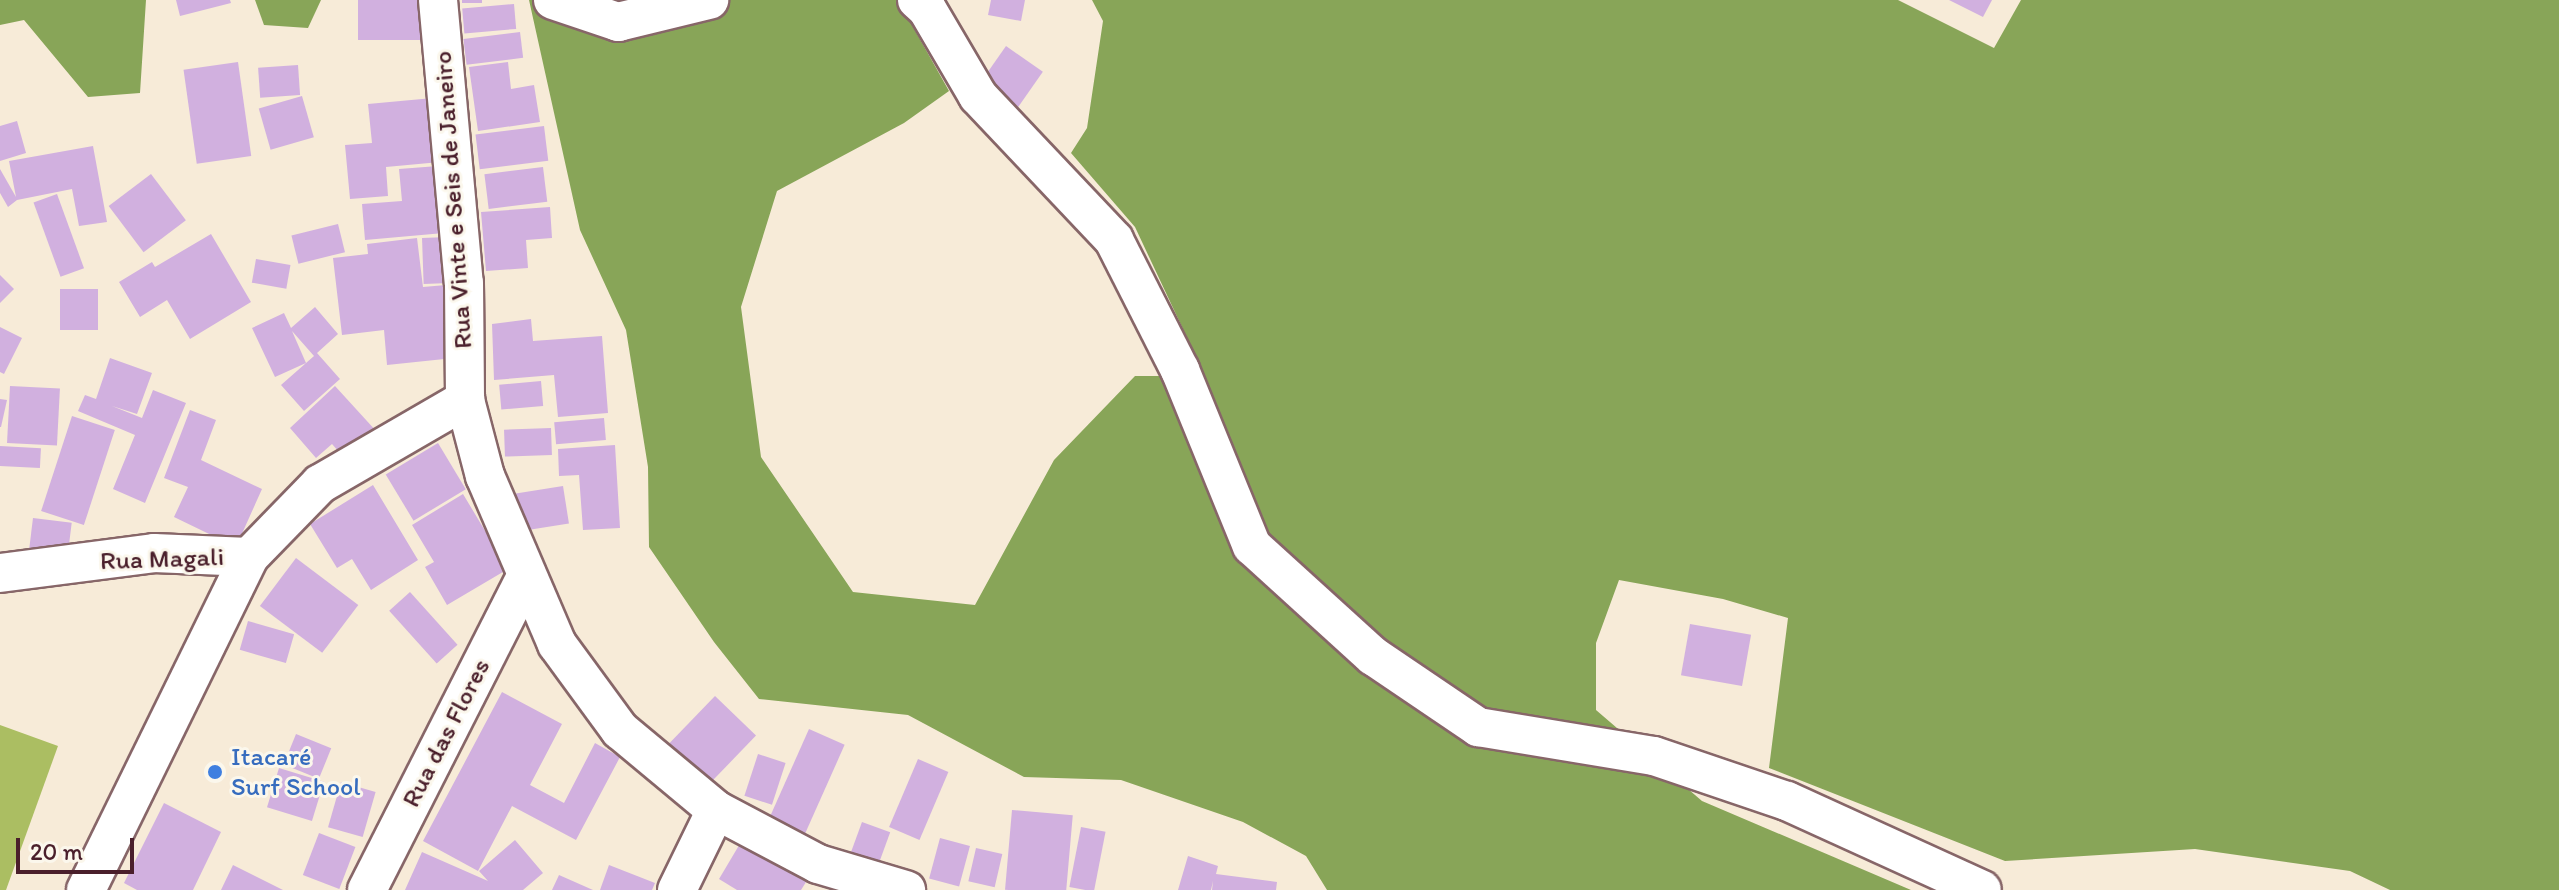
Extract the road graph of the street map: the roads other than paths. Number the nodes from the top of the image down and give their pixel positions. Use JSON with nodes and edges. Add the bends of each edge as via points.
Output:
{"nodes":[{"id":1,"x":438,"y":0,"type":"edge"},
{"id":2,"x":553,"y":0,"type":"edge"},
{"id":3,"x":709,"y":0,"type":"edge"},
{"id":4,"x":917,"y":0,"type":"edge"},
{"id":5,"x":465,"y":400,"type":"junction"},
{"id":6,"x":249,"y":557,"type":"junction"},
{"id":7,"x":0,"y":573,"type":"edge"},
{"id":8,"x":526,"y":576,"type":"junction"},
{"id":9,"x":716,"y":810,"type":"junction"},
{"id":10,"x":95,"y":887,"type":"edge"},
{"id":11,"x":367,"y":890,"type":"edge"},
{"id":12,"x":677,"y":890,"type":"edge"},
{"id":13,"x":906,"y":890,"type":"edge"},
{"id":14,"x":1982,"y":890,"type":"edge"}],
"edges":[{"from":1,"to":5,"type":"street","name":"Rua Vinte e Seis de Janeiro","via":[[464,283]]},
{"from":2,"to":3,"type":"street","via":[[618,22]]},
{"from":4,"to":14,"type":"street","via":[[978,96],[1114,240],[1180,370],[1252,546],[1373,656],[1478,727],[1654,756],[1787,801]]},
{"from":5,"to":6,"type":"street","name":"Rua Magali","via":[[320,484]]},
{"from":5,"to":8,"type":"street","name":"Rua Vinte e Seis de Janeiro","via":[[485,476]]},
{"from":6,"to":7,"type":"street","name":"Rua Magali","via":[[154,553]]},
{"from":6,"to":10,"type":"street"},
{"from":8,"to":9,"type":"street","name":"Rua Vinte e Seis de Janeiro","via":[[557,644],[620,730]]},
{"from":8,"to":11,"type":"street","name":"Rua das Flores"},
{"from":9,"to":12,"type":"street"},
{"from":9,"to":13,"type":"street","name":"Rua Vinte e Seis de Janeiro","via":[[818,864]]}]}
